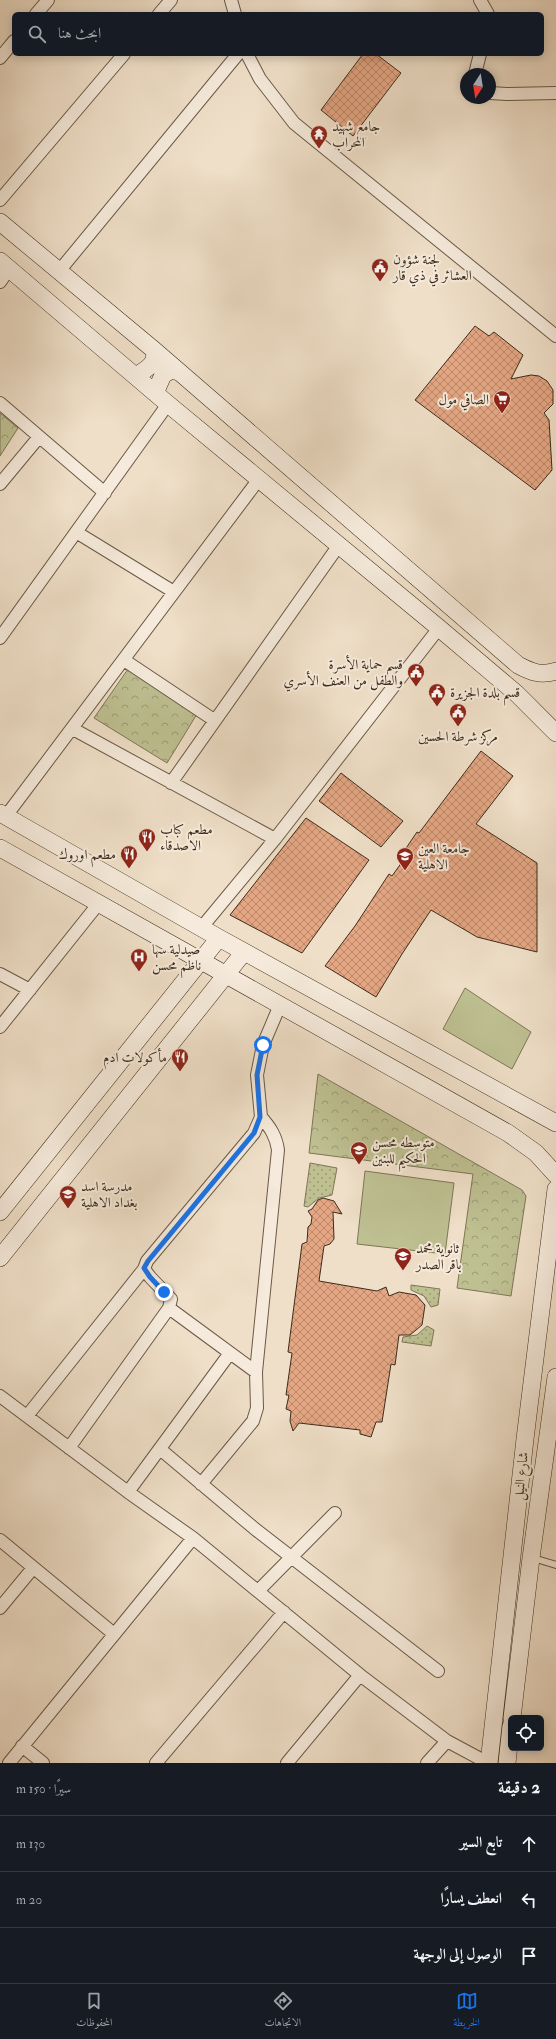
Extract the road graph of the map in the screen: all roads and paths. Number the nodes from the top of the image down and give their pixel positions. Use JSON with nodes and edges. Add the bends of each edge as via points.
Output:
{"nodes":[{"id":1,"x":48,"y":0,"type":"edge"},
{"id":2,"x":170,"y":0,"type":"edge"},
{"id":3,"x":231,"y":0,"type":"edge"},
{"id":4,"x":480,"y":0,"type":"edge"},
{"id":5,"x":38,"y":12,"type":"edge"},
{"id":6,"x":161,"y":12,"type":"edge"},
{"id":7,"x":234,"y":12,"type":"edge"},
{"id":8,"x":487,"y":12,"type":"edge"},
{"id":9,"x":12,"y":43,"type":"edge"},
{"id":10,"x":122,"y":56,"type":"edge"},
{"id":11,"x":236,"y":56,"type":"edge"},
{"id":12,"x":248,"y":56,"type":"edge"},
{"id":13,"x":480,"y":56,"type":"edge"},
{"id":14,"x":0,"y":58,"type":"edge"},
{"id":15,"x":476,"y":68,"type":"edge"},
{"id":16,"x":496,"y":93,"type":"edge"},
{"id":17,"x":556,"y":93,"type":"edge"},
{"id":18,"x":0,"y":200,"type":"edge"},
{"id":19,"x":0,"y":222,"type":"edge"},
{"id":20,"x":60,"y":270,"type":"junction"},
{"id":21,"x":3,"y":271,"type":"edge"},
{"id":22,"x":556,"y":336,"type":"edge"},
{"id":23,"x":154,"y":350,"type":"junction"},
{"id":24,"x":179,"y":372,"type":"junction"},
{"id":25,"x":136,"y":376,"type":"junction"},
{"id":26,"x":155,"y":393,"type":"junction"},
{"id":27,"x":0,"y":403,"type":"edge"},
{"id":28,"x":168,"y":404,"type":"junction"},
{"id":29,"x":39,"y":437,"type":"junction"},
{"id":30,"x":2,"y":477,"type":"edge"},
{"id":31,"x":259,"y":479,"type":"junction"},
{"id":32,"x":105,"y":493,"type":"junction"},
{"id":33,"x":76,"y":532,"type":"junction"},
{"id":34,"x":339,"y":545,"type":"junction"},
{"id":35,"x":174,"y":592,"type":"junction"},
{"id":36,"x":439,"y":628,"type":"junction"},
{"id":37,"x":0,"y":638,"type":"edge"},
{"id":38,"x":124,"y":660,"type":"junction"},
{"id":39,"x":556,"y":671,"type":"edge"},
{"id":40,"x":214,"y":720,"type":"junction"},
{"id":41,"x":73,"y":730,"type":"junction"},
{"id":42,"x":556,"y":733,"type":"edge"},
{"id":43,"x":171,"y":783,"type":"junction"},
{"id":44,"x":3,"y":815,"type":"edge"},
{"id":45,"x":275,"y":839,"type":"junction"},
{"id":46,"x":0,"y":848,"type":"edge"},
{"id":47,"x":99,"y":903,"type":"junction"},
{"id":48,"x":202,"y":927,"type":"junction"},
{"id":49,"x":218,"y":938,"type":"junction"},
{"id":50,"x":244,"y":952,"type":"junction"},
{"id":51,"x":200,"y":960,"type":"junction"},
{"id":52,"x":0,"y":974,"type":"edge"},
{"id":53,"x":226,"y":974,"type":"junction"},
{"id":54,"x":30,"y":990,"type":"junction"},
{"id":55,"x":280,"y":1005,"type":"junction"},
{"id":56,"x":0,"y":1027,"type":"edge"},
{"id":57,"x":260,"y":1117,"type":"junction"},
{"id":58,"x":556,"y":1123,"type":"edge"},
{"id":59,"x":556,"y":1175,"type":"edge"},
{"id":60,"x":556,"y":1189,"type":"edge"},
{"id":61,"x":0,"y":1212,"type":"edge"},
{"id":62,"x":0,"y":1258,"type":"edge"},
{"id":63,"x":144,"y":1268,"type":"junction"},
{"id":64,"x":169,"y":1308,"type":"junction"},
{"id":65,"x":230,"y":1353,"type":"junction"},
{"id":66,"x":256,"y":1372,"type":"junction"},
{"id":67,"x":556,"y":1377,"type":"edge"},
{"id":68,"x":0,"y":1396,"type":"edge"},
{"id":69,"x":27,"y":1416,"type":"junction"},
{"id":70,"x":553,"y":1421,"type":"edge"},
{"id":71,"x":525,"y":1439,"type":"junction"},
{"id":72,"x":551,"y":1444,"type":"edge"},
{"id":73,"x":69,"y":1448,"type":"junction"},
{"id":74,"x":160,"y":1450,"type":"junction"},
{"id":75,"x":201,"y":1484,"type":"junction"},
{"id":76,"x":128,"y":1492,"type":"junction"},
{"id":77,"x":335,"y":1512,"type":"dead end"},
{"id":78,"x":193,"y":1538,"type":"junction"},
{"id":79,"x":0,"y":1540,"type":"edge"},
{"id":80,"x":291,"y":1556,"type":"junction"},
{"id":81,"x":531,"y":1558,"type":"junction"},
{"id":82,"x":556,"y":1565,"type":"edge"},
{"id":83,"x":33,"y":1568,"type":"junction"},
{"id":84,"x":259,"y":1590,"type":"junction"},
{"id":85,"x":0,"y":1608,"type":"edge"},
{"id":86,"x":284,"y":1612,"type":"junction"},
{"id":87,"x":114,"y":1634,"type":"junction"},
{"id":88,"x":438,"y":1671,"type":"dead end"},
{"id":89,"x":360,"y":1675,"type":"junction"},
{"id":90,"x":512,"y":1715,"type":"edge"},
{"id":91,"x":447,"y":1741,"type":"junction"},
{"id":92,"x":22,"y":1746,"type":"junction"},
{"id":93,"x":508,"y":1751,"type":"edge"},
{"id":94,"x":8,"y":1763,"type":"edge"},
{"id":95,"x":43,"y":1763,"type":"edge"},
{"id":96,"x":156,"y":1763,"type":"edge"},
{"id":97,"x":287,"y":1763,"type":"edge"},
{"id":98,"x":427,"y":1763,"type":"edge"},
{"id":99,"x":489,"y":1763,"type":"edge"},
{"id":100,"x":507,"y":1763,"type":"edge"}],
"edges":[{"from":1,"to":5,"type":"street"},
{"from":2,"to":6,"type":"street"},
{"from":3,"to":7,"type":"street"},
{"from":4,"to":8,"type":"street"},
{"from":9,"to":14,"type":"street"},
{"from":10,"to":18,"type":"street"},
{"from":11,"to":20,"type":"street"},
{"from":12,"to":22,"type":"street","via":[[260,79],[294,123]]},
{"from":13,"to":15,"type":"street"},
{"from":16,"to":17,"type":"street"},
{"from":19,"to":20,"type":"main road"},
{"from":20,"to":23,"type":"main road"},
{"from":21,"to":25,"type":"main road"},
{"from":23,"to":24,"type":"main road"},
{"from":23,"to":25,"type":"main road","via":[[152,364]]},
{"from":24,"to":26,"type":"main road","via":[[171,370],[164,375]]},
{"from":24,"to":39,"type":"main road","via":[[518,665],[537,674]]},
{"from":25,"to":26,"type":"main road"},
{"from":26,"to":28,"type":"main road"},
{"from":27,"to":29,"type":"street"},
{"from":28,"to":31,"type":"main road"},
{"from":28,"to":32,"type":"street"},
{"from":29,"to":30,"type":"street"},
{"from":29,"to":32,"type":"street"},
{"from":31,"to":34,"type":"main road"},
{"from":31,"to":35,"type":"street"},
{"from":32,"to":33,"type":"street"},
{"from":33,"to":35,"type":"street"},
{"from":33,"to":37,"type":"street"},
{"from":34,"to":36,"type":"main road"},
{"from":34,"to":40,"type":"street"},
{"from":35,"to":38,"type":"street"},
{"from":36,"to":42,"type":"main road","via":[[516,694]]},
{"from":36,"to":45,"type":"street"},
{"from":38,"to":40,"type":"street"},
{"from":38,"to":41,"type":"street"},
{"from":40,"to":43,"type":"street"},
{"from":41,"to":43,"type":"street"},
{"from":41,"to":44,"type":"street"},
{"from":43,"to":45,"type":"street"},
{"from":44,"to":48,"type":"main road"},
{"from":45,"to":48,"type":"street"},
{"from":46,"to":47,"type":"main road"},
{"from":47,"to":51,"type":"main road"},
{"from":47,"to":54,"type":"street"},
{"from":48,"to":49,"type":"main road"},
{"from":49,"to":50,"type":"main road"},
{"from":49,"to":51,"type":"main road"},
{"from":50,"to":53,"type":"main road"},
{"from":50,"to":58,"type":"main road"},
{"from":51,"to":53,"type":"main road"},
{"from":51,"to":61,"type":"main road"},
{"from":52,"to":54,"type":"street"},
{"from":53,"to":55,"type":"main road"},
{"from":53,"to":62,"type":"main road"},
{"from":54,"to":56,"type":"street"},
{"from":55,"to":57,"type":"street","via":[[263,1045],[257,1075]]},
{"from":55,"to":59,"type":"main road","via":[[513,1136],[536,1153]]},
{"from":57,"to":63,"type":"street","via":[[254,1133]]},
{"from":57,"to":66,"type":"street","via":[[270,1126],[278,1150]]},
{"from":60,"to":71,"type":"main road","name":"شارع النيل"},
{"from":63,"to":64,"type":"street","via":[[171,1299]]},
{"from":63,"to":69,"type":"street"},
{"from":64,"to":65,"type":"street"},
{"from":64,"to":73,"type":"street"},
{"from":65,"to":66,"type":"street"},
{"from":65,"to":74,"type":"street"},
{"from":66,"to":75,"type":"street","via":[[257,1408],[253,1421]]},
{"from":67,"to":70,"type":"main road"},
{"from":68,"to":69,"type":"street"},
{"from":69,"to":73,"type":"street"},
{"from":70,"to":72,"type":"main road"},
{"from":71,"to":72,"type":"main road"},
{"from":71,"to":99,"type":"main road","name":"شارع النيل"},
{"from":72,"to":81,"type":"main road"},
{"from":73,"to":76,"type":"street"},
{"from":74,"to":75,"type":"street"},
{"from":74,"to":76,"type":"street"},
{"from":75,"to":80,"type":"street"},
{"from":76,"to":78,"type":"street"},
{"from":77,"to":80,"type":"street"},
{"from":78,"to":84,"type":"street"},
{"from":78,"to":87,"type":"street"},
{"from":79,"to":83,"type":"street"},
{"from":80,"to":84,"type":"street"},
{"from":80,"to":88,"type":"street"},
{"from":81,"to":82,"type":"lane"},
{"from":81,"to":90,"type":"main road"},
{"from":83,"to":85,"type":"street"},
{"from":83,"to":87,"type":"street"},
{"from":84,"to":86,"type":"street"},
{"from":86,"to":89,"type":"street"},
{"from":86,"to":96,"type":"street"},
{"from":87,"to":92,"type":"street"},
{"from":89,"to":91,"type":"street"},
{"from":89,"to":97,"type":"street"},
{"from":91,"to":98,"type":"street"},
{"from":91,"to":99,"type":"street"},
{"from":92,"to":94,"type":"street"},
{"from":92,"to":95,"type":"street"},
{"from":93,"to":100,"type":"main road"}]}
